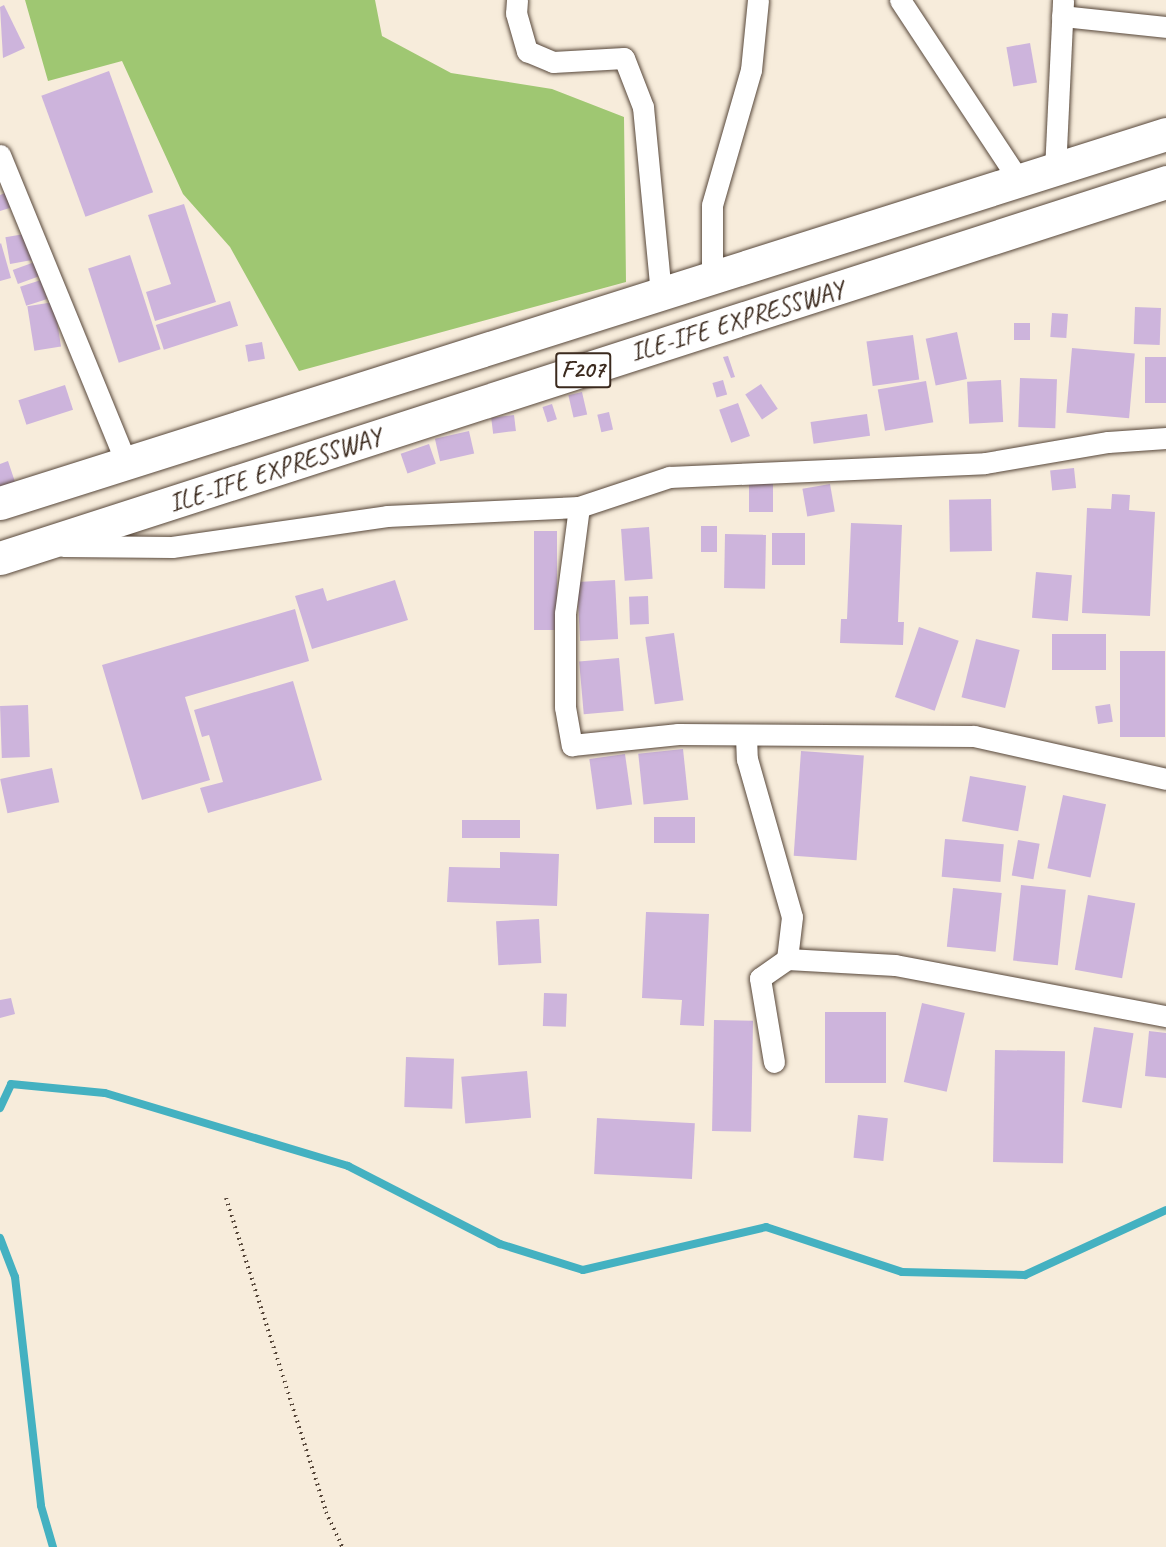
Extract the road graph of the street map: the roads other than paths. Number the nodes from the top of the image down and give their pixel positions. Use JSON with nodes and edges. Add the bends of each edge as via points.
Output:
{"nodes":[{"id":1,"x":517,"y":0,"type":"edge"},
{"id":2,"x":758,"y":0,"type":"edge"},
{"id":3,"x":900,"y":0,"type":"edge"},
{"id":4,"x":1062,"y":8,"type":"edge"},
{"id":5,"x":1166,"y":27,"type":"edge"},
{"id":6,"x":1166,"y":134,"type":"edge"},
{"id":7,"x":0,"y":155,"type":"edge"},
{"id":8,"x":1055,"y":171,"type":"junction"},
{"id":9,"x":1020,"y":182,"type":"junction"},
{"id":10,"x":1166,"y":182,"type":"edge"},
{"id":11,"x":867,"y":230,"type":"junction"},
{"id":12,"x":712,"y":277,"type":"junction"},
{"id":13,"x":872,"y":279,"type":"junction"},
{"id":14,"x":662,"y":293,"type":"junction"},
{"id":15,"x":1166,"y":438,"type":"edge"},
{"id":16,"x":127,"y":464,"type":"junction"},
{"id":17,"x":0,"y":503,"type":"edge"},
{"id":18,"x":579,"y":507,"type":"junction"},
{"id":19,"x":42,"y":545,"type":"junction"},
{"id":20,"x":0,"y":558,"type":"edge"},
{"id":21,"x":746,"y":735,"type":"junction"},
{"id":22,"x":1166,"y":779,"type":"edge"},
{"id":23,"x":787,"y":959,"type":"junction"},
{"id":24,"x":1166,"y":1016,"type":"edge"},
{"id":25,"x":774,"y":1062,"type":"dead end"}],
"edges":[{"from":1,"to":14,"type":"street","via":[[516,13],[527,51],[553,62],[624,58],[643,107]]},
{"from":2,"to":12,"type":"street","via":[[751,70],[712,205]]},
{"from":3,"to":9,"type":"street"},
{"from":4,"to":5,"type":"street"},
{"from":4,"to":8,"type":"street"},
{"from":6,"to":8,"type":"main road","name":"ILE-IFE EXPRESSWAY","number":"F207"},
{"from":7,"to":16,"type":"street"},
{"from":8,"to":9,"type":"main road","name":"ILE-IFE EXPRESSWAY","number":"F207"},
{"from":9,"to":11,"type":"main road","name":"ILE-IFE EXPRESSWAY","number":"F207"},
{"from":10,"to":13,"type":"main road","name":"ILE-IFE EXPRESSWAY","number":"F207"},
{"from":11,"to":12,"type":"main road","name":"ILE-IFE EXPRESSWAY","number":"F207"},
{"from":11,"to":13,"type":"main road"},
{"from":12,"to":14,"type":"main road","name":"ILE-IFE EXPRESSWAY","number":"F207"},
{"from":13,"to":19,"type":"main road","name":"ILE-IFE EXPRESSWAY","number":"F207"},
{"from":14,"to":16,"type":"main road","name":"ILE-IFE EXPRESSWAY","number":"F207"},
{"from":15,"to":18,"type":"street","via":[[1108,442],[985,463],[669,477]]},
{"from":16,"to":17,"type":"main road","name":"ILE-IFE EXPRESSWAY","number":"F207"},
{"from":18,"to":19,"type":"street","via":[[387,516],[172,548]]},
{"from":18,"to":21,"type":"street","via":[[565,613],[565,707],[572,745],[678,734]]},
{"from":19,"to":20,"type":"main road","name":"ILE-IFE EXPRESSWAY","number":"F207"},
{"from":21,"to":22,"type":"street","via":[[974,736]]},
{"from":21,"to":23,"type":"street","via":[[747,759],[792,917]]},
{"from":23,"to":24,"type":"street","via":[[895,965]]},
{"from":23,"to":25,"type":"street","via":[[760,978]]}]}
